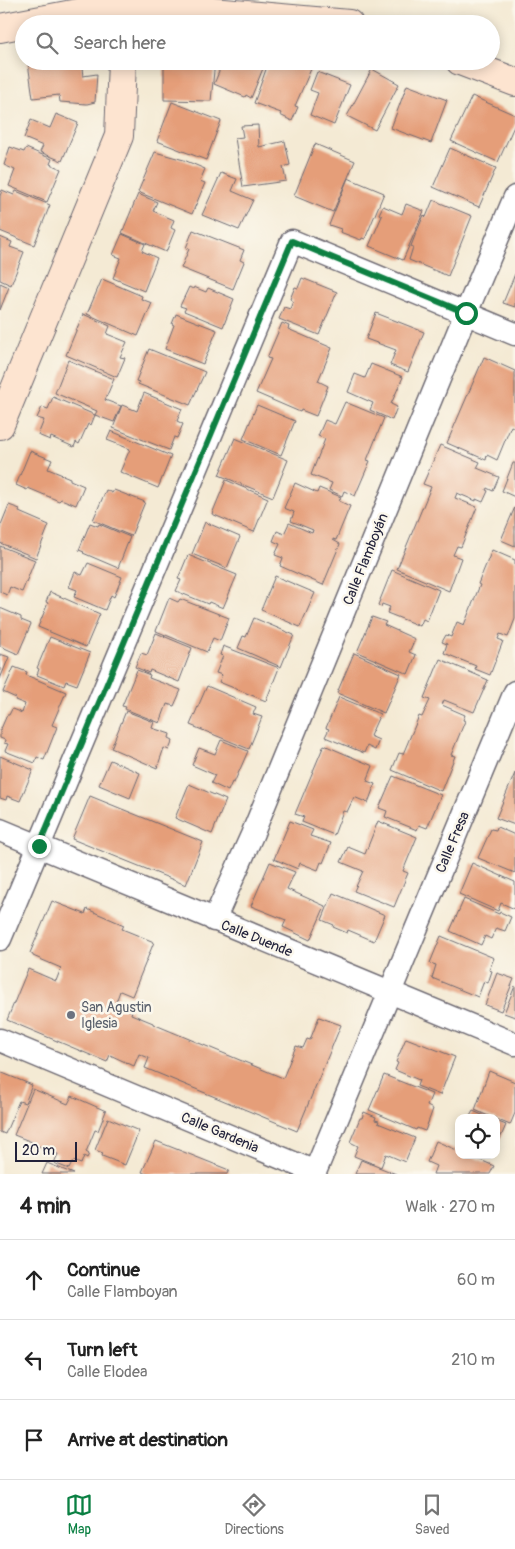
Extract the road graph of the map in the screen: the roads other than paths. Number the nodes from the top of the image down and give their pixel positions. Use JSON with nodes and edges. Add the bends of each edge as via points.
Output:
{"nodes":[{"id":1,"x":124,"y":14,"type":"edge"},
{"id":2,"x":146,"y":15,"type":"edge"},
{"id":3,"x":15,"y":26,"type":"edge"},
{"id":4,"x":0,"y":28,"type":"edge"},
{"id":5,"x":122,"y":70,"type":"edge"},
{"id":6,"x":484,"y":70,"type":"edge"},
{"id":7,"x":515,"y":82,"type":"edge"},
{"id":8,"x":515,"y":197,"type":"edge"},
{"id":9,"x":466,"y":313,"type":"junction"},
{"id":10,"x":515,"y":334,"type":"edge"},
{"id":11,"x":0,"y":425,"type":"edge"},
{"id":12,"x":515,"y":692,"type":"edge"},
{"id":13,"x":0,"y":830,"type":"edge"},
{"id":14,"x":39,"y":846,"type":"junction"},
{"id":15,"x":214,"y":920,"type":"junction"},
{"id":16,"x":0,"y":938,"type":"edge"},
{"id":17,"x":390,"y":992,"type":"junction"},
{"id":18,"x":0,"y":1040,"type":"edge"},
{"id":19,"x":515,"y":1044,"type":"edge"}],
"edges":[{"from":1,"to":2,"type":"main road"},
{"from":3,"to":4,"type":"main road"},
{"from":5,"to":11,"type":"main road","via":[[119,136]]},
{"from":6,"to":7,"type":"main road"},
{"from":8,"to":9,"type":"street","name":"Calle Flamboyán"},
{"from":9,"to":10,"type":"street"},
{"from":9,"to":14,"type":"street","via":[[292,241]]},
{"from":9,"to":15,"type":"street","name":"Calle Flamboyán","via":[[252,835]]},
{"from":12,"to":17,"type":"street","name":"Calle Fresa"},
{"from":13,"to":14,"type":"street","name":"Calle Duende"},
{"from":14,"to":15,"type":"street","name":"Calle Duende"},
{"from":14,"to":16,"type":"street"},
{"from":15,"to":17,"type":"street","name":"Calle Duende"},
{"from":17,"to":18,"type":"street","name":"Calle Gardenia","via":[[315,1172]]},
{"from":17,"to":19,"type":"street","name":"Calle Duende"}]}
